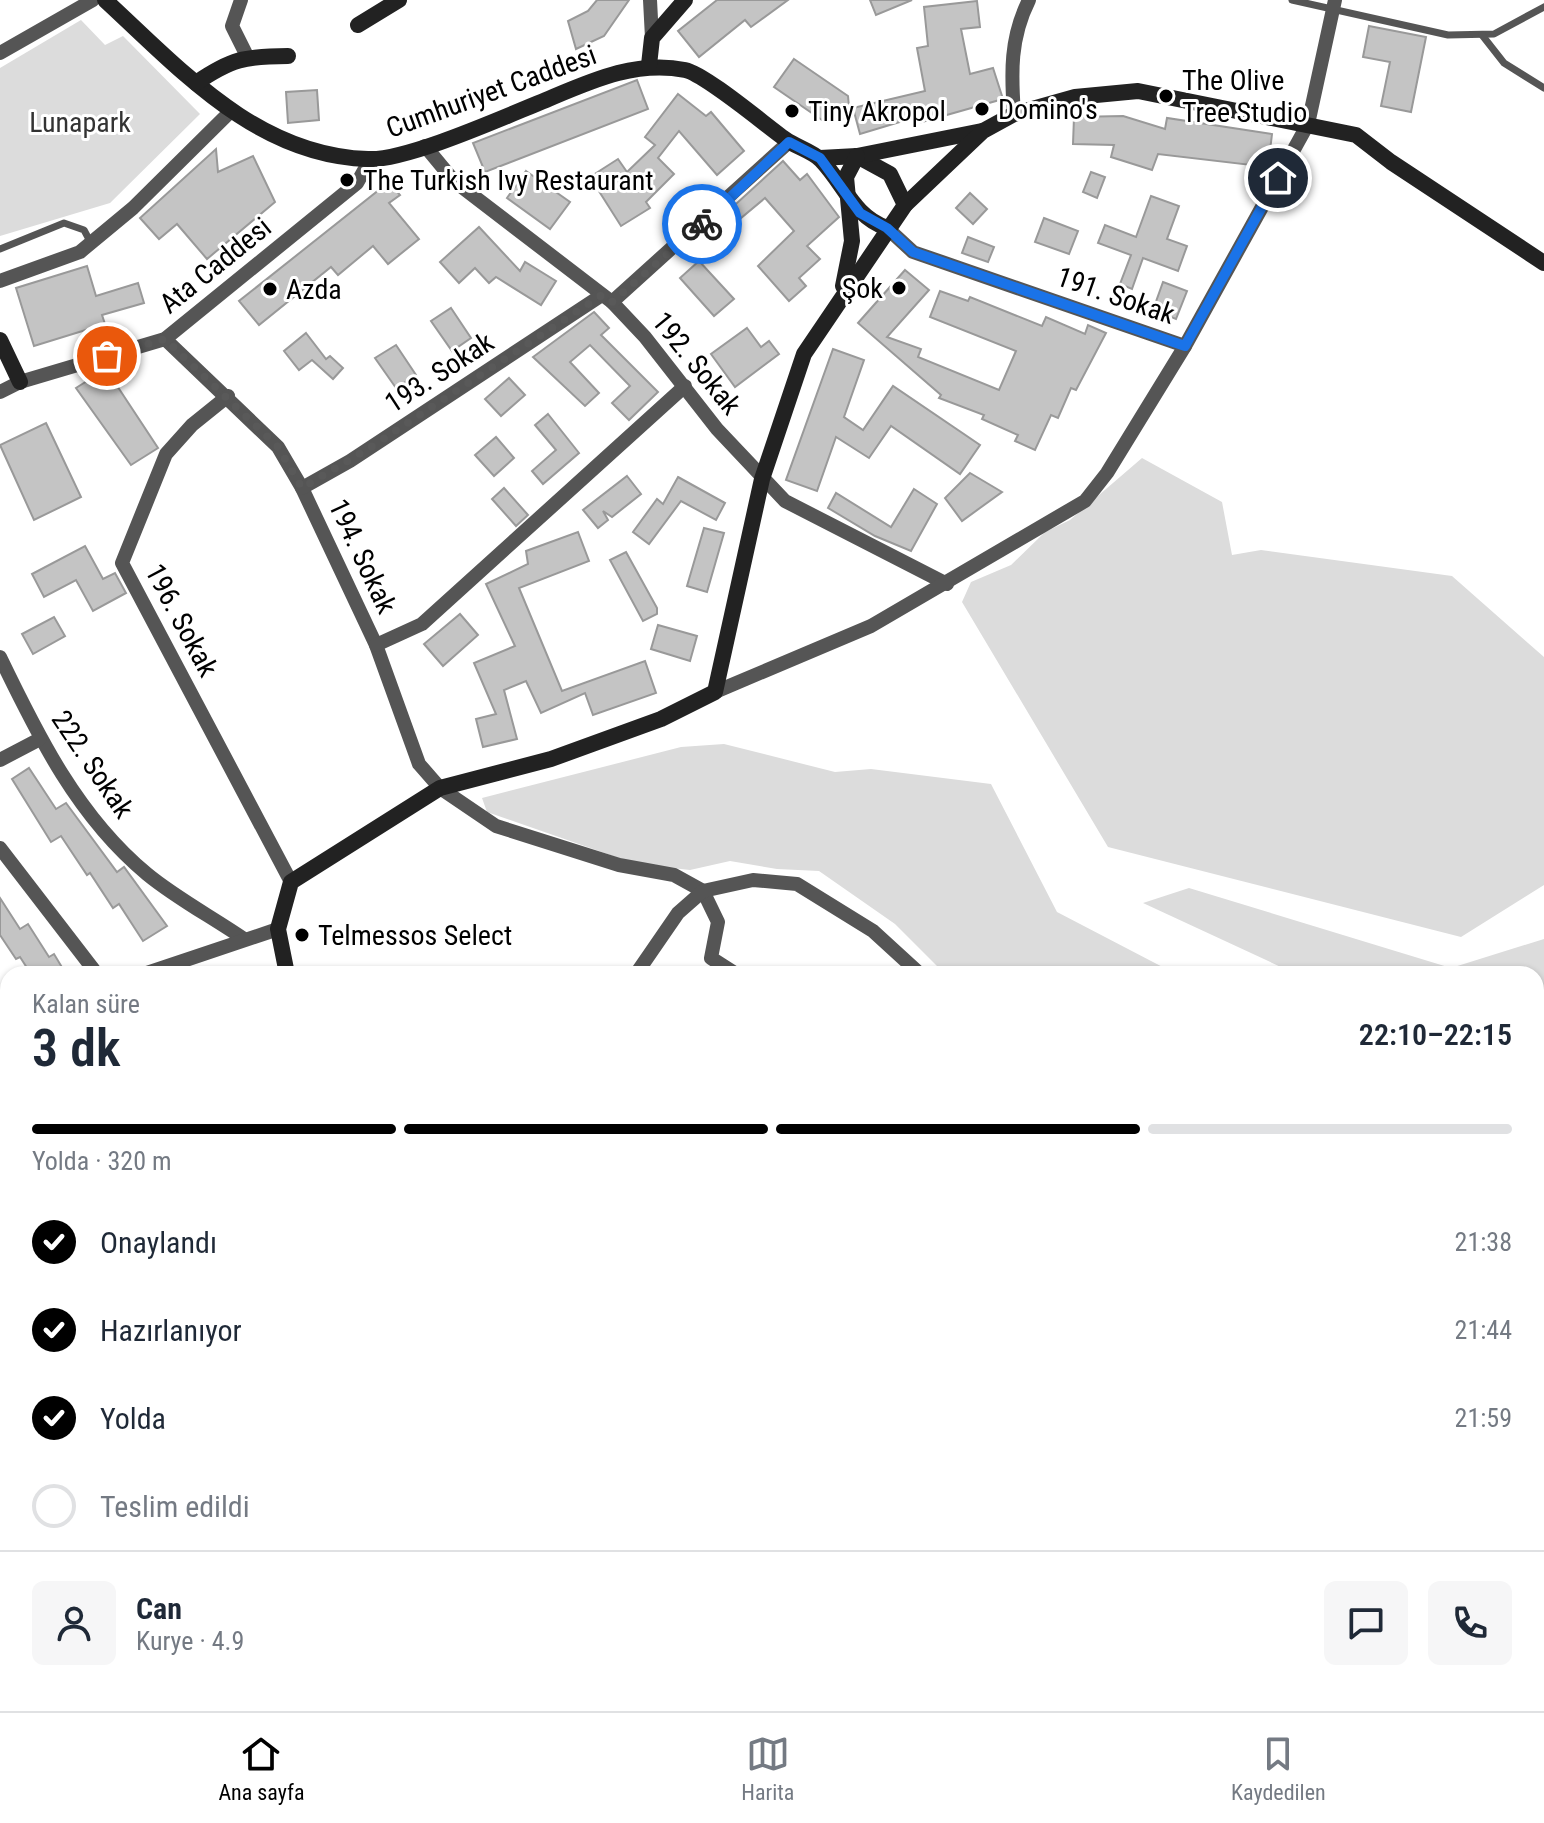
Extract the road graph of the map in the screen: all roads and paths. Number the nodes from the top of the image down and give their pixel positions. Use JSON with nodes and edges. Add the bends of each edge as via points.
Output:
{"nodes":[{"id":1,"x":93,"y":0,"type":"edge"},
{"id":2,"x":105,"y":0,"type":"edge"},
{"id":3,"x":241,"y":0,"type":"edge"},
{"id":4,"x":399,"y":0,"type":"edge"},
{"id":5,"x":650,"y":0,"type":"edge"},
{"id":6,"x":685,"y":0,"type":"edge"},
{"id":7,"x":1029,"y":0,"type":"edge"},
{"id":8,"x":1292,"y":0,"type":"edge"},
{"id":9,"x":1334,"y":4,"type":"edge"},
{"id":10,"x":1544,"y":7,"type":"edge"},
{"id":11,"x":358,"y":25,"type":"dead end"},
{"id":12,"x":1482,"y":35,"type":"junction"},
{"id":13,"x":652,"y":38,"type":"junction"},
{"id":14,"x":0,"y":53,"type":"edge"},
{"id":15,"x":247,"y":56,"type":"junction"},
{"id":16,"x":288,"y":56,"type":"dead end"},
{"id":17,"x":649,"y":65,"type":"junction"},
{"id":18,"x":196,"y":83,"type":"junction"},
{"id":19,"x":1544,"y":88,"type":"edge"},
{"id":20,"x":231,"y":111,"type":"junction"},
{"id":21,"x":1014,"y":114,"type":"junction"},
{"id":22,"x":1308,"y":124,"type":"junction"},
{"id":23,"x":983,"y":131,"type":"junction"},
{"id":24,"x":789,"y":142,"type":"junction"},
{"id":25,"x":425,"y":146,"type":"junction"},
{"id":26,"x":857,"y":156,"type":"junction"},
{"id":27,"x":820,"y":158,"type":"junction"},
{"id":28,"x":370,"y":160,"type":"junction"},
{"id":29,"x":849,"y":199,"type":"junction"},
{"id":30,"x":905,"y":205,"type":"junction"},
{"id":31,"x":887,"y":228,"type":"junction"},
{"id":32,"x":91,"y":243,"type":"junction"},
{"id":33,"x":0,"y":249,"type":"edge"},
{"id":34,"x":1544,"y":263,"type":"edge"},
{"id":35,"x":0,"y":281,"type":"edge"},
{"id":36,"x":841,"y":295,"type":"junction"},
{"id":37,"x":607,"y":298,"type":"junction"},
{"id":38,"x":165,"y":339,"type":"junction"},
{"id":39,"x":0,"y":340,"type":"edge"},
{"id":40,"x":1185,"y":346,"type":"junction"},
{"id":41,"x":20,"y":382,"type":"junction"},
{"id":42,"x":685,"y":386,"type":"junction"},
{"id":43,"x":0,"y":392,"type":"edge"},
{"id":44,"x":228,"y":396,"type":"junction"},
{"id":45,"x":762,"y":479,"type":"junction"},
{"id":46,"x":302,"y":488,"type":"junction"},
{"id":47,"x":947,"y":584,"type":"junction"},
{"id":48,"x":376,"y":645,"type":"junction"},
{"id":49,"x":0,"y":657,"type":"edge"},
{"id":50,"x":715,"y":692,"type":"junction"},
{"id":51,"x":40,"y":739,"type":"junction"},
{"id":52,"x":0,"y":760,"type":"edge"},
{"id":53,"x":440,"y":788,"type":"junction"},
{"id":54,"x":0,"y":848,"type":"edge"},
{"id":55,"x":291,"y":882,"type":"junction"},
{"id":56,"x":703,"y":891,"type":"junction"},
{"id":57,"x":278,"y":929,"type":"junction"},
{"id":58,"x":244,"y":939,"type":"junction"},
{"id":59,"x":91,"y":966,"type":"edge"},
{"id":60,"x":167,"y":966,"type":"edge"},
{"id":61,"x":285,"y":966,"type":"edge"},
{"id":62,"x":642,"y":966,"type":"edge"},
{"id":63,"x":724,"y":966,"type":"edge"},
{"id":64,"x":911,"y":966,"type":"edge"}],
"edges":[{"from":1,"to":14,"type":"street"},
{"from":2,"to":18,"type":"street","name":"Cumhuriyet Caddesi"},
{"from":3,"to":15,"type":"street","via":[[232,26]]},
{"from":4,"to":11,"type":"street"},
{"from":5,"to":13,"type":"street"},
{"from":6,"to":13,"type":"street"},
{"from":7,"to":21,"type":"street","via":[[1018,20],[1010,61]]},
{"from":8,"to":9,"type":"lane"},
{"from":9,"to":12,"type":"lane","via":[[1448,35]]},
{"from":9,"to":22,"type":"street","name":"191. Sokak"},
{"from":10,"to":12,"type":"lane","via":[[1494,34]]},
{"from":12,"to":19,"type":"lane","via":[[1504,63]]},
{"from":13,"to":17,"type":"street"},
{"from":15,"to":16,"type":"street"},
{"from":15,"to":18,"type":"street","via":[[227,62]]},
{"from":17,"to":24,"type":"street","name":"Cumhuriyet Caddesi","via":[[689,71]]},
{"from":17,"to":25,"type":"street","name":"Cumhuriyet Caddesi","via":[[596,79]]},
{"from":18,"to":20,"type":"street","name":"Cumhuriyet Caddesi"},
{"from":20,"to":28,"type":"street","name":"Cumhuriyet Caddesi","via":[[248,124],[312,151]]},
{"from":20,"to":32,"type":"street"},
{"from":21,"to":22,"type":"street","via":[[1075,97],[1138,91]]},
{"from":21,"to":23,"type":"street"},
{"from":22,"to":34,"type":"street","via":[[1356,135]]},
{"from":22,"to":40,"type":"street","name":"191. Sokak"},
{"from":23,"to":26,"type":"street"},
{"from":23,"to":30,"type":"street"},
{"from":24,"to":27,"type":"street","name":"Cumhuriyet Caddesi"},
{"from":24,"to":37,"type":"street","name":"193. Sokak"},
{"from":25,"to":28,"type":"street","name":"Cumhuriyet Caddesi"},
{"from":25,"to":37,"type":"street","name":"192. Sokak","via":[[454,181]]},
{"from":26,"to":27,"type":"street"},
{"from":26,"to":29,"type":"street","via":[[846,177]]},
{"from":26,"to":30,"type":"street","via":[[890,174]]},
{"from":27,"to":29,"type":"street","name":"Cumhuriyet Caddesi"},
{"from":28,"to":38,"type":"street","name":"Ata Caddesi","via":[[357,183]]},
{"from":29,"to":31,"type":"street","name":"Cumhuriyet Caddesi","via":[[860,213]]},
{"from":29,"to":36,"type":"street","via":[[852,241]]},
{"from":30,"to":31,"type":"street"},
{"from":31,"to":36,"type":"street"},
{"from":31,"to":40,"type":"street","name":"191. Sokak","via":[[913,252]]},
{"from":32,"to":33,"type":"lane","via":[[84,230],[64,223]]},
{"from":32,"to":35,"type":"street","via":[[80,252]]},
{"from":36,"to":45,"type":"street","via":[[804,354]]},
{"from":37,"to":42,"type":"street","name":"192. Sokak"},
{"from":37,"to":46,"type":"street","name":"193. Sokak"},
{"from":38,"to":41,"type":"street","name":"Ata Caddesi"},
{"from":38,"to":44,"type":"street","name":"194. Sokak"},
{"from":39,"to":41,"type":"street"},
{"from":40,"to":47,"type":"street","via":[[1085,501]]},
{"from":41,"to":43,"type":"street","name":"Ata Caddesi"},
{"from":42,"to":45,"type":"street","name":"192. Sokak"},
{"from":42,"to":48,"type":"street","via":[[422,624]]},
{"from":44,"to":46,"type":"street","name":"194. Sokak","via":[[278,447]]},
{"from":44,"to":55,"type":"street","name":"196. Sokak","via":[[166,454],[122,563]]},
{"from":45,"to":47,"type":"street","name":"192. Sokak","via":[[785,501]]},
{"from":45,"to":50,"type":"street"},
{"from":46,"to":48,"type":"street","name":"194. Sokak"},
{"from":47,"to":50,"type":"street","via":[[871,626]]},
{"from":48,"to":53,"type":"street","name":"194. Sokak","via":[[419,764]]},
{"from":49,"to":51,"type":"street","name":"222. Sokak"},
{"from":50,"to":53,"type":"street","via":[[661,719],[551,759]]},
{"from":51,"to":52,"type":"street"},
{"from":51,"to":58,"type":"street","name":"222. Sokak","via":[[92,819],[147,874]]},
{"from":53,"to":55,"type":"street"},
{"from":53,"to":56,"type":"street","name":"194. Sokak","via":[[496,826],[619,865],[674,875]]},
{"from":54,"to":59,"type":"street"},
{"from":55,"to":57,"type":"street"},
{"from":56,"to":62,"type":"street","via":[[678,913]]},
{"from":56,"to":63,"type":"street","via":[[718,922],[711,958]]},
{"from":56,"to":64,"type":"street","via":[[753,880],[797,884],[873,931]]},
{"from":57,"to":58,"type":"street"},
{"from":57,"to":61,"type":"street"},
{"from":58,"to":60,"type":"street"}]}
